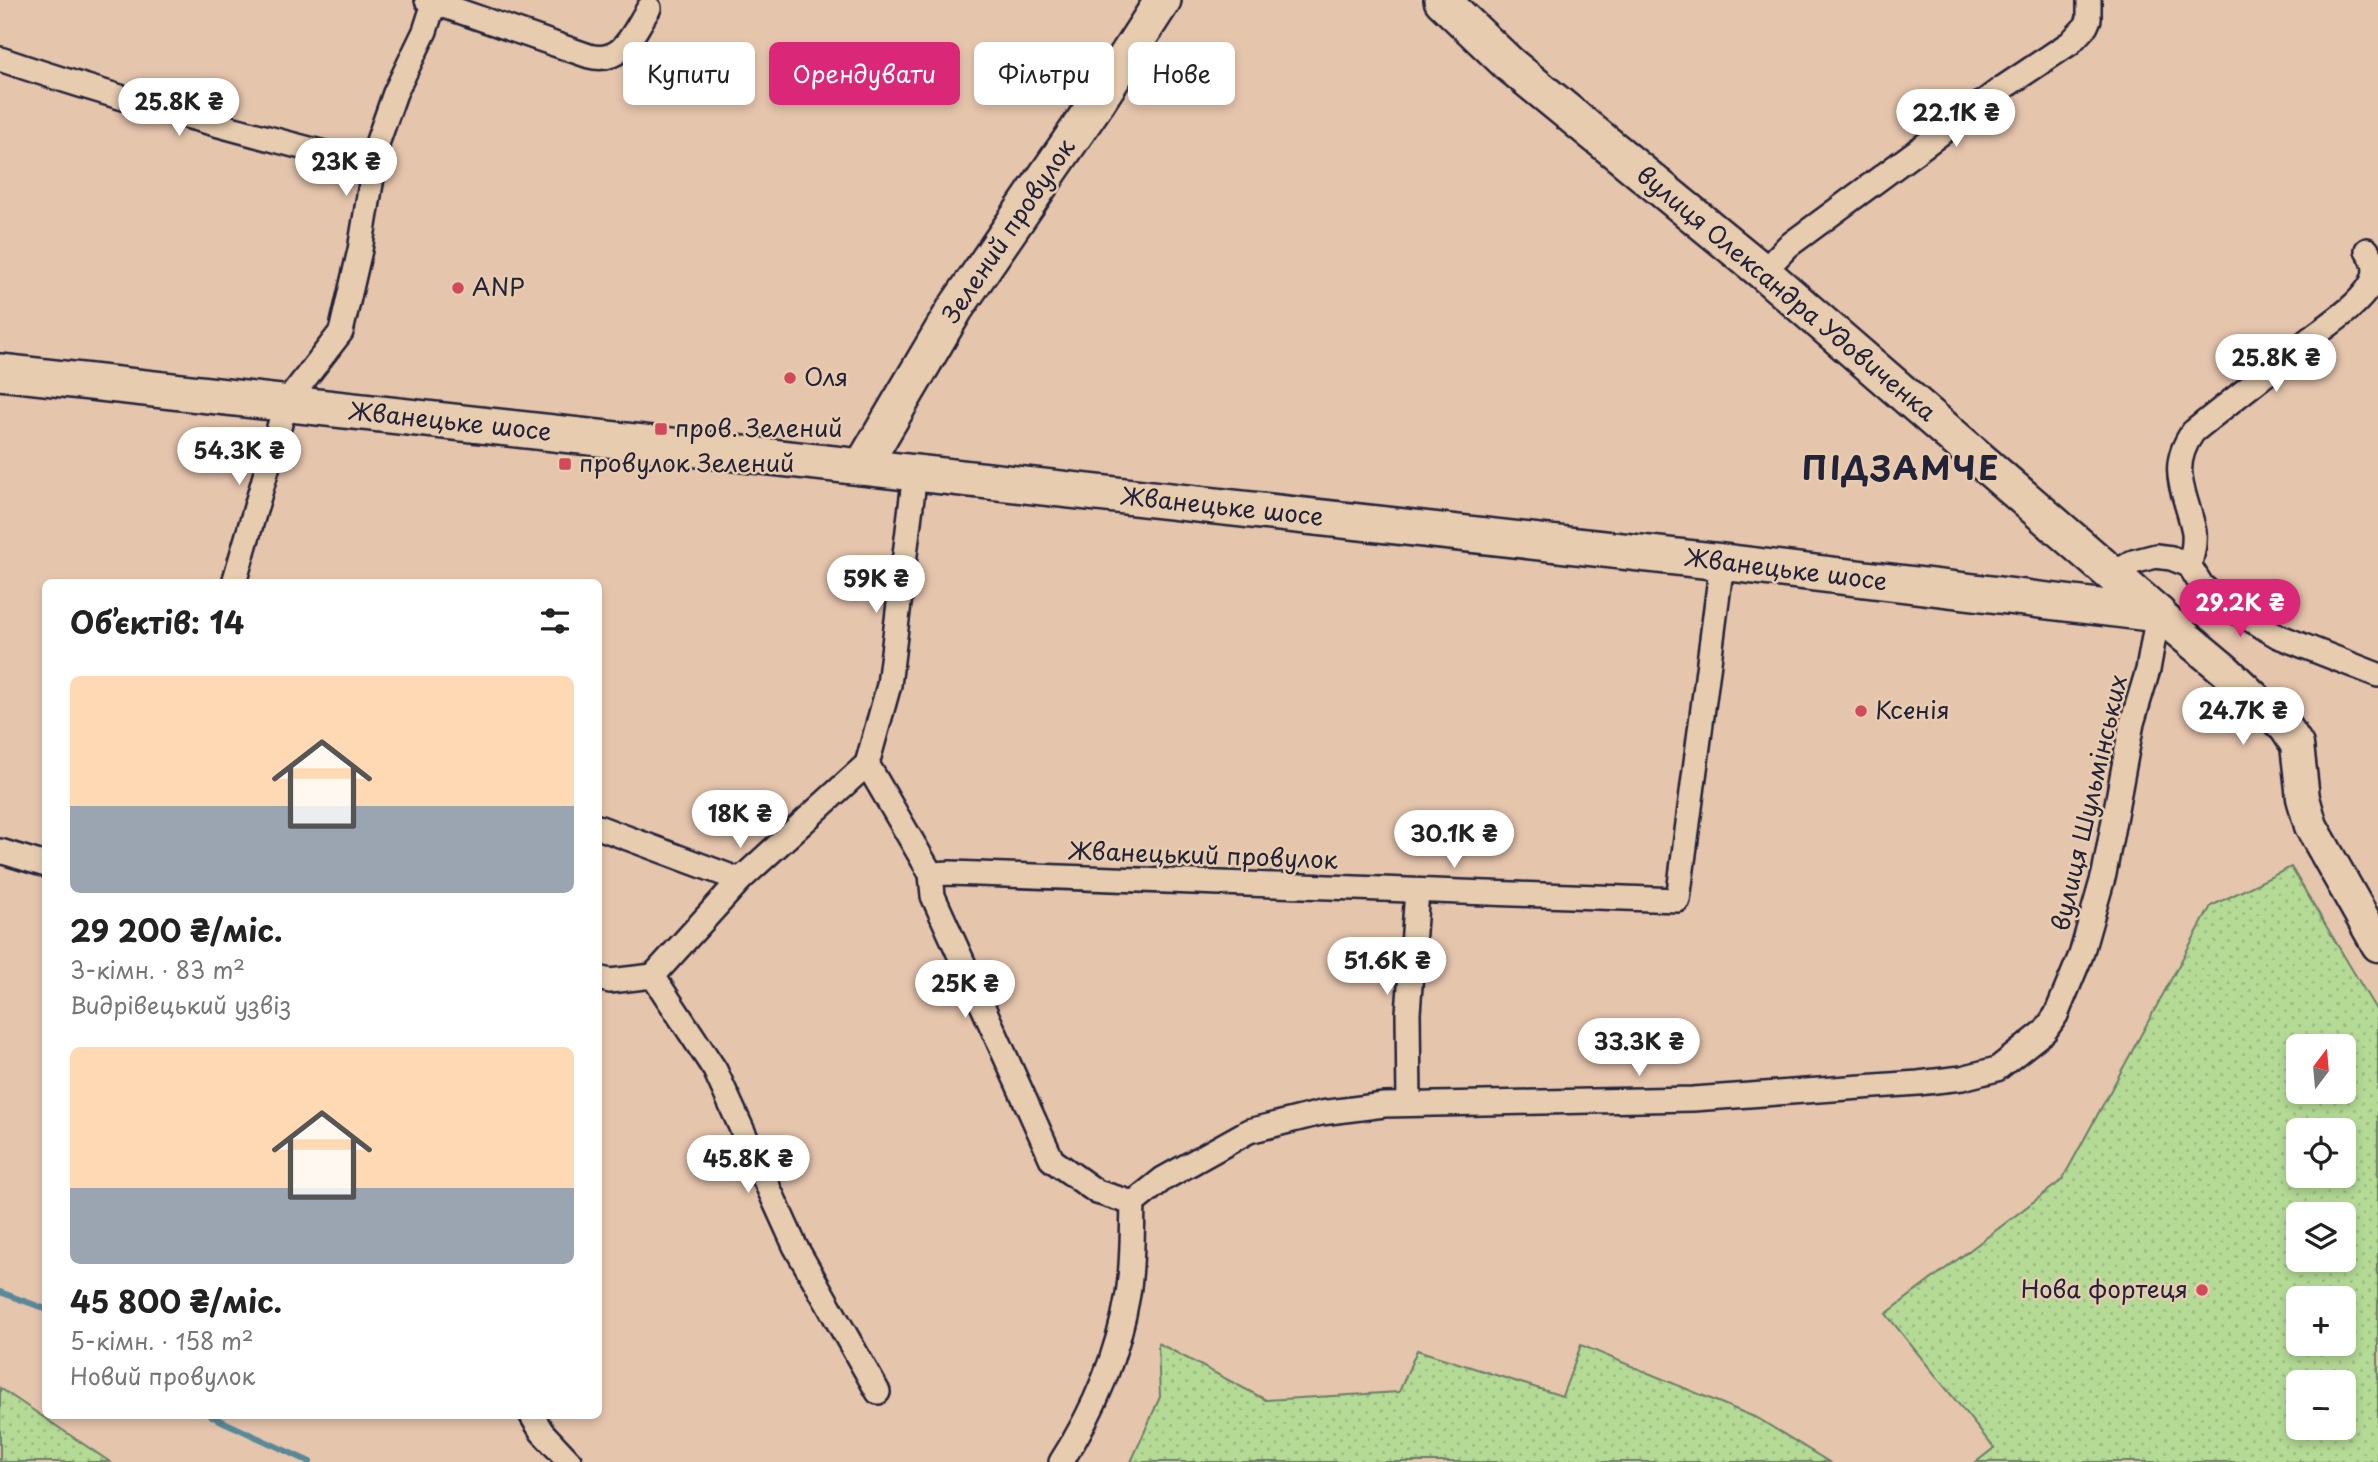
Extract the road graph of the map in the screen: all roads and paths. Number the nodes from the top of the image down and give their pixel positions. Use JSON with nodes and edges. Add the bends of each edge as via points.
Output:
{"nodes":[{"id":1,"x":1163,"y":0,"type":"edge"},
{"id":2,"x":1442,"y":0,"type":"edge"},
{"id":3,"x":2089,"y":0,"type":"edge"},
{"id":4,"x":430,"y":2,"type":"edge"},
{"id":5,"x":649,"y":8,"type":"dead end"},
{"id":6,"x":0,"y":59,"type":"edge"},
{"id":7,"x":374,"y":166,"type":"junction"},
{"id":8,"x":2367,"y":250,"type":"dead end"},
{"id":9,"x":1763,"y":272,"type":"junction"},
{"id":10,"x":0,"y":372,"type":"edge"},
{"id":11,"x":286,"y":403,"type":"junction"},
{"id":12,"x":862,"y":467,"type":"junction"},
{"id":13,"x":915,"y":473,"type":"junction"},
{"id":14,"x":1722,"y":562,"type":"junction"},
{"id":15,"x":2189,"y":565,"type":"junction"},
{"id":16,"x":2113,"y":574,"type":"junction"},
{"id":17,"x":235,"y":579,"type":"edge"},
{"id":18,"x":2158,"y":614,"type":"junction"},
{"id":19,"x":2378,"y":676,"type":"edge"},
{"id":20,"x":867,"y":764,"type":"junction"},
{"id":21,"x":602,"y":828,"type":"edge"},
{"id":22,"x":0,"y":851,"type":"edge"},
{"id":23,"x":42,"y":864,"type":"edge"},
{"id":24,"x":931,"y":874,"type":"junction"},
{"id":25,"x":740,"y":880,"type":"junction"},
{"id":26,"x":1417,"y":891,"type":"junction"},
{"id":27,"x":2378,"y":945,"type":"edge"},
{"id":28,"x":653,"y":976,"type":"junction"},
{"id":29,"x":602,"y":979,"type":"edge"},
{"id":30,"x":1409,"y":1104,"type":"junction"},
{"id":31,"x":1133,"y":1203,"type":"junction"},
{"id":32,"x":878,"y":1392,"type":"dead end"},
{"id":33,"x":534,"y":1419,"type":"edge"},
{"id":34,"x":569,"y":1462,"type":"edge"},
{"id":35,"x":1061,"y":1462,"type":"edge"}],
"edges":[{"from":1,"to":12,"type":"main road","name":"Зелений провулок","via":[[955,309]]},
{"from":2,"to":9,"type":"main road","name":"вулиця Олександра Удовиченка","via":[[1509,64]]},
{"from":3,"to":9,"type":"street","via":[[2086,26],[2070,43],[1788,246]]},
{"from":4,"to":5,"type":"street","via":[[605,58],[621,50]]},
{"from":4,"to":7,"type":"street","via":[[425,31],[385,118]]},
{"from":6,"to":7,"type":"street","via":[[174,114]]},
{"from":7,"to":11,"type":"street","via":[[341,332]]},
{"from":8,"to":15,"type":"street","via":[[2376,268],[2365,292],[2186,442],[2180,473],[2194,533]]},
{"from":9,"to":16,"type":"main road","name":"вулиця Олександра Удовиченка"},
{"from":10,"to":11,"type":"main road","name":"Жванецьке шосе"},
{"from":11,"to":12,"type":"main road","name":"Жванецьке шосе"},
{"from":11,"to":17,"type":"street"},
{"from":12,"to":13,"type":"main road","name":"Жванецьке шосе"},
{"from":13,"to":14,"type":"main road","name":"Жванецьке шосе"},
{"from":13,"to":20,"type":"street","via":[[889,685]]},
{"from":14,"to":18,"type":"main road","name":"Жванецьке шосе"},
{"from":14,"to":26,"type":"street","name":"Жванецький провулок","via":[[1678,900]]},
{"from":15,"to":16,"type":"street","via":[[2156,556]]},
{"from":15,"to":19,"type":"street","via":[[2202,586],[2225,605],[2278,636]]},
{"from":16,"to":18,"type":"main road","name":"вулиця Олександра Удовиченка"},
{"from":18,"to":27,"type":"main road","name":"вулиця Олександра Удовиченка","via":[[2279,719],[2297,745],[2311,827]]},
{"from":18,"to":30,"type":"street","name":"вулиця Шульмінських","via":[[2104,874],[2081,956],[2045,1031],[1997,1069],[1929,1082],[1705,1098]]},
{"from":20,"to":24,"type":"street"},
{"from":20,"to":25,"type":"street"},
{"from":21,"to":25,"type":"street"},
{"from":22,"to":23,"type":"street"},
{"from":24,"to":26,"type":"street","name":"Жванецький провулок"},
{"from":24,"to":31,"type":"street","via":[[933,896],[1052,1160],[1097,1192]]},
{"from":25,"to":28,"type":"street"},
{"from":26,"to":30,"type":"street","via":[[1408,1013]]},
{"from":28,"to":29,"type":"street"},
{"from":28,"to":32,"type":"street","via":[[715,1070],[795,1246]]},
{"from":30,"to":31,"type":"street","name":"вулиця Шульмінських","via":[[1321,1112],[1250,1131],[1163,1179]]},
{"from":31,"to":35,"type":"street","via":[[1132,1258],[1119,1331],[1099,1393]]},
{"from":33,"to":34,"type":"street"}]}
